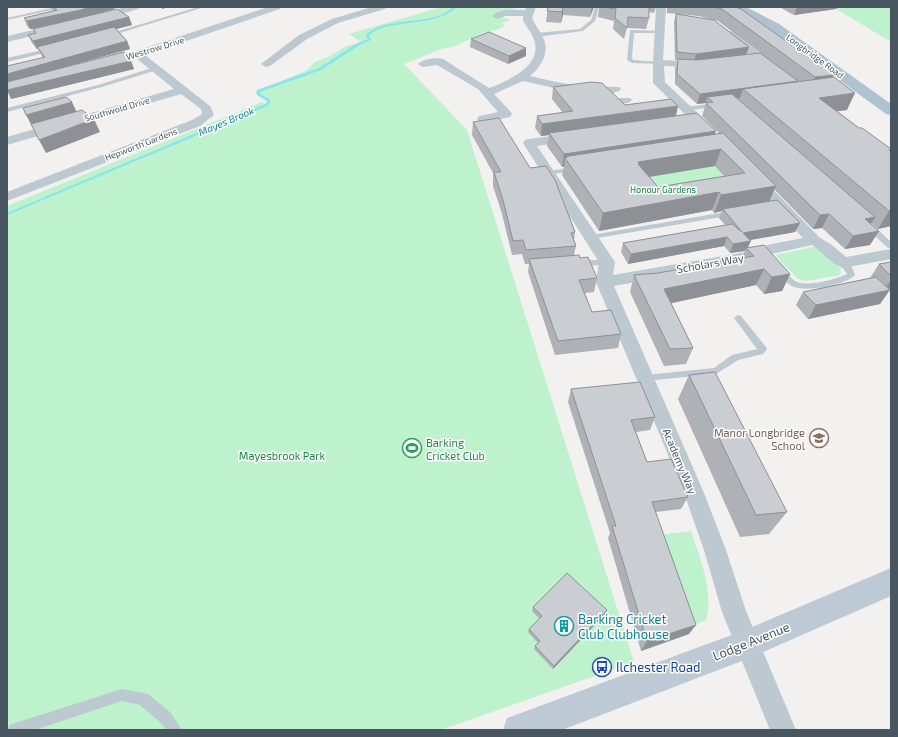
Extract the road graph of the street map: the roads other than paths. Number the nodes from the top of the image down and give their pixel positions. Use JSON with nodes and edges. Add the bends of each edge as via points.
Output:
{"nodes":[{"id":1,"x":63,"y":7,"type":"edge"},
{"id":2,"x":135,"y":7,"type":"edge"},
{"id":3,"x":203,"y":7,"type":"edge"},
{"id":4,"x":277,"y":7,"type":"edge"},
{"id":5,"x":382,"y":7,"type":"edge"},
{"id":6,"x":598,"y":7,"type":"edge"},
{"id":7,"x":737,"y":7,"type":"edge"},
{"id":8,"x":761,"y":7,"type":"edge"},
{"id":9,"x":529,"y":10,"type":"edge"},
{"id":10,"x":663,"y":13,"type":"edge"},
{"id":11,"x":497,"y":16,"type":"dead end"},
{"id":12,"x":7,"y":19,"type":"edge"},
{"id":13,"x":86,"y":21,"type":"edge"},
{"id":14,"x":72,"y":24,"type":"edge"},
{"id":15,"x":721,"y":28,"type":"edge"},
{"id":16,"x":661,"y":32,"type":"junction"},
{"id":17,"x":536,"y":35,"type":"junction"},
{"id":18,"x":102,"y":37,"type":"edge"},
{"id":19,"x":7,"y":39,"type":"edge"},
{"id":20,"x":59,"y":48,"type":"edge"},
{"id":21,"x":137,"y":54,"type":"junction"},
{"id":22,"x":759,"y":58,"type":"junction"},
{"id":23,"x":7,"y":60,"type":"edge"},
{"id":24,"x":114,"y":60,"type":"edge"},
{"id":25,"x":745,"y":60,"type":"edge"},
{"id":26,"x":658,"y":63,"type":"junction"},
{"id":27,"x":266,"y":64,"type":"dead end"},
{"id":28,"x":423,"y":64,"type":"dead end"},
{"id":29,"x":709,"y":64,"type":"edge"},
{"id":30,"x":826,"y":64,"type":"junction"},
{"id":31,"x":155,"y":69,"type":"junction"},
{"id":32,"x":782,"y":75,"type":"edge"},
{"id":33,"x":522,"y":77,"type":"junction"},
{"id":34,"x":182,"y":90,"type":"junction"},
{"id":35,"x":488,"y":92,"type":"junction"},
{"id":36,"x":626,"y":100,"type":"dead end"},
{"id":37,"x":723,"y":105,"type":"edge"},
{"id":38,"x":686,"y":109,"type":"junction"},
{"id":39,"x":7,"y":110,"type":"edge"},
{"id":40,"x":891,"y":111,"type":"edge"},
{"id":41,"x":483,"y":119,"type":"edge"},
{"id":42,"x":697,"y":120,"type":"junction"},
{"id":43,"x":682,"y":122,"type":"edge"},
{"id":44,"x":582,"y":136,"type":"edge"},
{"id":45,"x":7,"y":141,"type":"edge"},
{"id":46,"x":718,"y":141,"type":"edge"},
{"id":47,"x":579,"y":168,"type":"edge"},
{"id":48,"x":744,"y":168,"type":"edge"},
{"id":49,"x":548,"y":173,"type":"junction"},
{"id":50,"x":7,"y":196,"type":"edge"},
{"id":51,"x":742,"y":211,"type":"edge"},
{"id":52,"x":861,"y":219,"type":"edge"},
{"id":53,"x":591,"y":237,"type":"junction"},
{"id":54,"x":814,"y":240,"type":"junction"},
{"id":55,"x":891,"y":246,"type":"edge"},
{"id":56,"x":891,"y":254,"type":"edge"},
{"id":57,"x":607,"y":262,"type":"junction"},
{"id":58,"x":843,"y":263,"type":"junction"},
{"id":59,"x":570,"y":264,"type":"edge"},
{"id":60,"x":777,"y":267,"type":"edge"},
{"id":61,"x":604,"y":282,"type":"junction"},
{"id":62,"x":738,"y":318,"type":"dead end"},
{"id":63,"x":645,"y":378,"type":"junction"},
{"id":64,"x":891,"y":582,"type":"edge"},
{"id":65,"x":747,"y":644,"type":"junction"},
{"id":66,"x":15,"y":730,"type":"edge"},
{"id":67,"x":175,"y":730,"type":"edge"},
{"id":68,"x":519,"y":730,"type":"edge"},
{"id":69,"x":783,"y":730,"type":"edge"}],
"edges":[{"from":1,"to":12,"type":"lane"},
{"from":2,"to":13,"type":"street"},
{"from":3,"to":18,"type":"lane"},
{"from":4,"to":21,"type":"street","name":"Westrow Drive"},
{"from":5,"to":27,"type":"street","via":[[328,24],[303,37]]},
{"from":6,"to":17,"type":"lane","via":[[593,22],[581,30]]},
{"from":7,"to":30,"type":"main road","name":"Longbridge Road","via":[[775,27]]},
{"from":8,"to":30,"type":"main road","name":"Longbridge Road","via":[[846,64]]},
{"from":9,"to":11,"type":"street"},
{"from":9,"to":17,"type":"street","via":[[528,22]]},
{"from":10,"to":16,"type":"street"},
{"from":14,"to":19,"type":"street"},
{"from":15,"to":22,"type":"street"},
{"from":16,"to":26,"type":"street"},
{"from":16,"to":26,"type":"lane","via":[[632,31],[629,57],[632,61]]},
{"from":17,"to":33,"type":"street","via":[[540,43],[540,54],[535,65]]},
{"from":20,"to":23,"type":"lane"},
{"from":21,"to":24,"type":"street","name":"Westrow Drive"},
{"from":21,"to":31,"type":"street","name":"Hepworth Gardens"},
{"from":22,"to":25,"type":"street"},
{"from":22,"to":32,"type":"street"},
{"from":26,"to":29,"type":"street","via":[[694,66]]},
{"from":26,"to":38,"type":"street","via":[[659,83]]},
{"from":28,"to":35,"type":"street","via":[[439,61]]},
{"from":30,"to":40,"type":"main road","name":"Longbridge Road","via":[[852,87]]},
{"from":31,"to":34,"type":"street","name":"Hepworth Gardens"},
{"from":31,"to":39,"type":"lane"},
{"from":33,"to":35,"type":"street"},
{"from":33,"to":36,"type":"street","via":[[554,86],[609,89],[614,102]]},
{"from":34,"to":45,"type":"street","name":"Southwold Drive"},
{"from":34,"to":50,"type":"street","name":"Hepworth Gardens","via":[[206,108],[208,115],[196,123]]},
{"from":35,"to":41,"type":"street","via":[[506,114]]},
{"from":37,"to":38,"type":"lane"},
{"from":38,"to":42,"type":"street"},
{"from":42,"to":43,"type":"street"},
{"from":42,"to":46,"type":"street"},
{"from":44,"to":49,"type":"street","via":[[529,143]]},
{"from":47,"to":49,"type":"lane"},
{"from":48,"to":54,"type":"street","via":[[776,205]]},
{"from":49,"to":53,"type":"street"},
{"from":51,"to":53,"type":"lane"},
{"from":52,"to":55,"type":"lane"},
{"from":53,"to":57,"type":"street"},
{"from":54,"to":58,"type":"street"},
{"from":54,"to":61,"type":"street","name":"Scholars Way","via":[[764,254]]},
{"from":56,"to":58,"type":"street"},
{"from":57,"to":59,"type":"lane"},
{"from":57,"to":61,"type":"street"},
{"from":58,"to":60,"type":"lane","via":[[851,275],[845,279],[800,287],[793,284]]},
{"from":61,"to":63,"type":"street","name":"Academy Way"},
{"from":62,"to":63,"type":"lane","via":[[763,349],[760,352],[740,355],[716,371]]},
{"from":63,"to":65,"type":"street","name":"Academy Way","via":[[694,493]]},
{"from":64,"to":65,"type":"street","name":"Lodge Avenue"},
{"from":65,"to":68,"type":"street","name":"Lodge Avenue"},
{"from":65,"to":69,"type":"street","name":"Academy Way"},
{"from":66,"to":67,"type":"lane","via":[[122,695],[143,699],[165,717]]}]}
